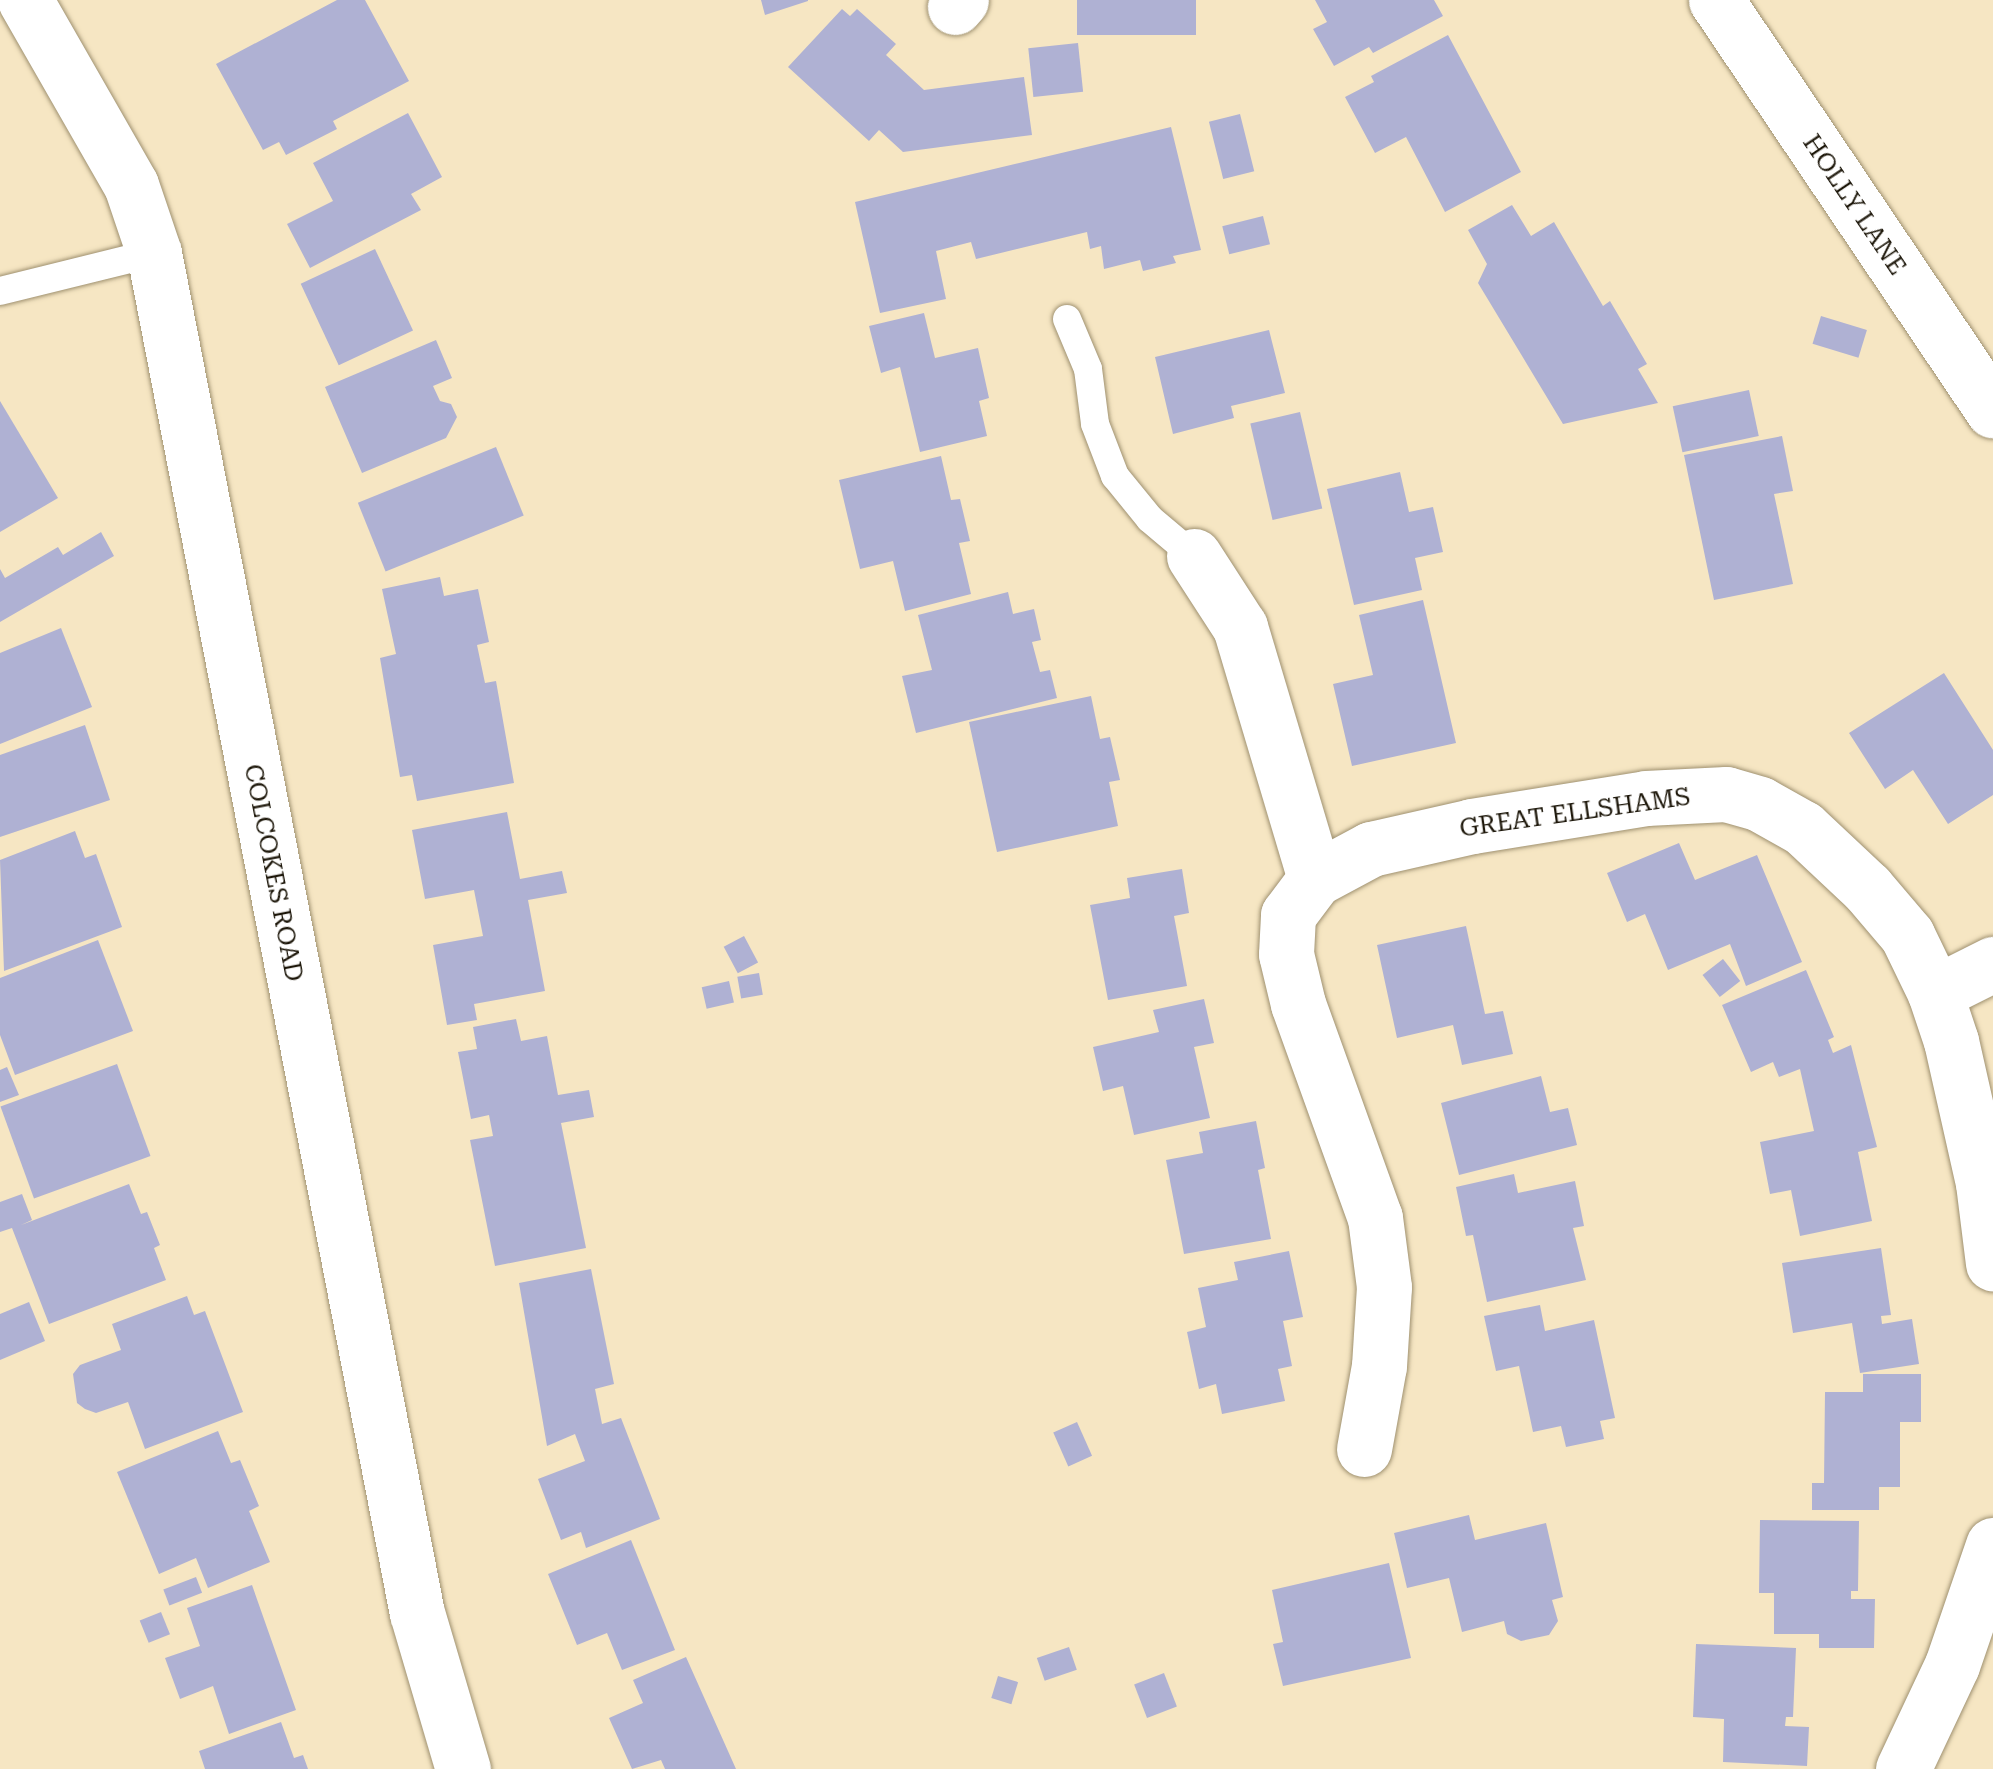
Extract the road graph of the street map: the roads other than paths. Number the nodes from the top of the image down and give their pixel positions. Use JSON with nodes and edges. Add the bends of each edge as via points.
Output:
{"nodes":[{"id":1,"x":25,"y":0,"type":"edge"},
{"id":2,"x":1716,"y":0,"type":"edge"},
{"id":3,"x":154,"y":252,"type":"junction"},
{"id":4,"x":0,"y":291,"type":"edge"},
{"id":5,"x":1068,"y":319,"type":"dead end"},
{"id":6,"x":1993,"y":410,"type":"edge"},
{"id":7,"x":1194,"y":556,"type":"joint"},
{"id":8,"x":1315,"y":879,"type":"junction"},
{"id":9,"x":1993,"y":964,"type":"edge"},
{"id":10,"x":1935,"y":993,"type":"junction"},
{"id":11,"x":1993,"y":1263,"type":"edge"},
{"id":12,"x":1364,"y":1448,"type":"dead end"},
{"id":13,"x":1993,"y":1545,"type":"edge"},
{"id":14,"x":463,"y":1769,"type":"edge"},
{"id":15,"x":1903,"y":1769,"type":"edge"}],
"edges":[{"from":1,"to":3,"type":"street","name":"COLCOKES ROAD","via":[[131,186]]},
{"from":2,"to":6,"type":"street","name":"HOLLY LANE"},
{"from":3,"to":4,"type":"lane"},
{"from":3,"to":14,"type":"street","name":"COLCOKES ROAD","via":[[418,1613]]},
{"from":5,"to":7,"type":"lane","via":[[1088,368],[1096,424],[1115,476],[1150,519]]},
{"from":7,"to":8,"type":"street","via":[[1240,627]]},
{"from":8,"to":10,"type":"street","name":"GREAT ELLSHAMS","via":[[1372,848],[1472,826],[1646,798],[1726,794],[1804,828],[1907,935]]},
{"from":8,"to":12,"type":"street","name":"GREAT ELLSHAMS","via":[[1288,914],[1286,954],[1374,1218],[1384,1287]]},
{"from":9,"to":10,"type":"street"},
{"from":10,"to":11,"type":"street","name":"GREAT ELLSHAMS","via":[[1983,1183]]},
{"from":13,"to":15,"type":"street","via":[[1952,1665]]}]}
